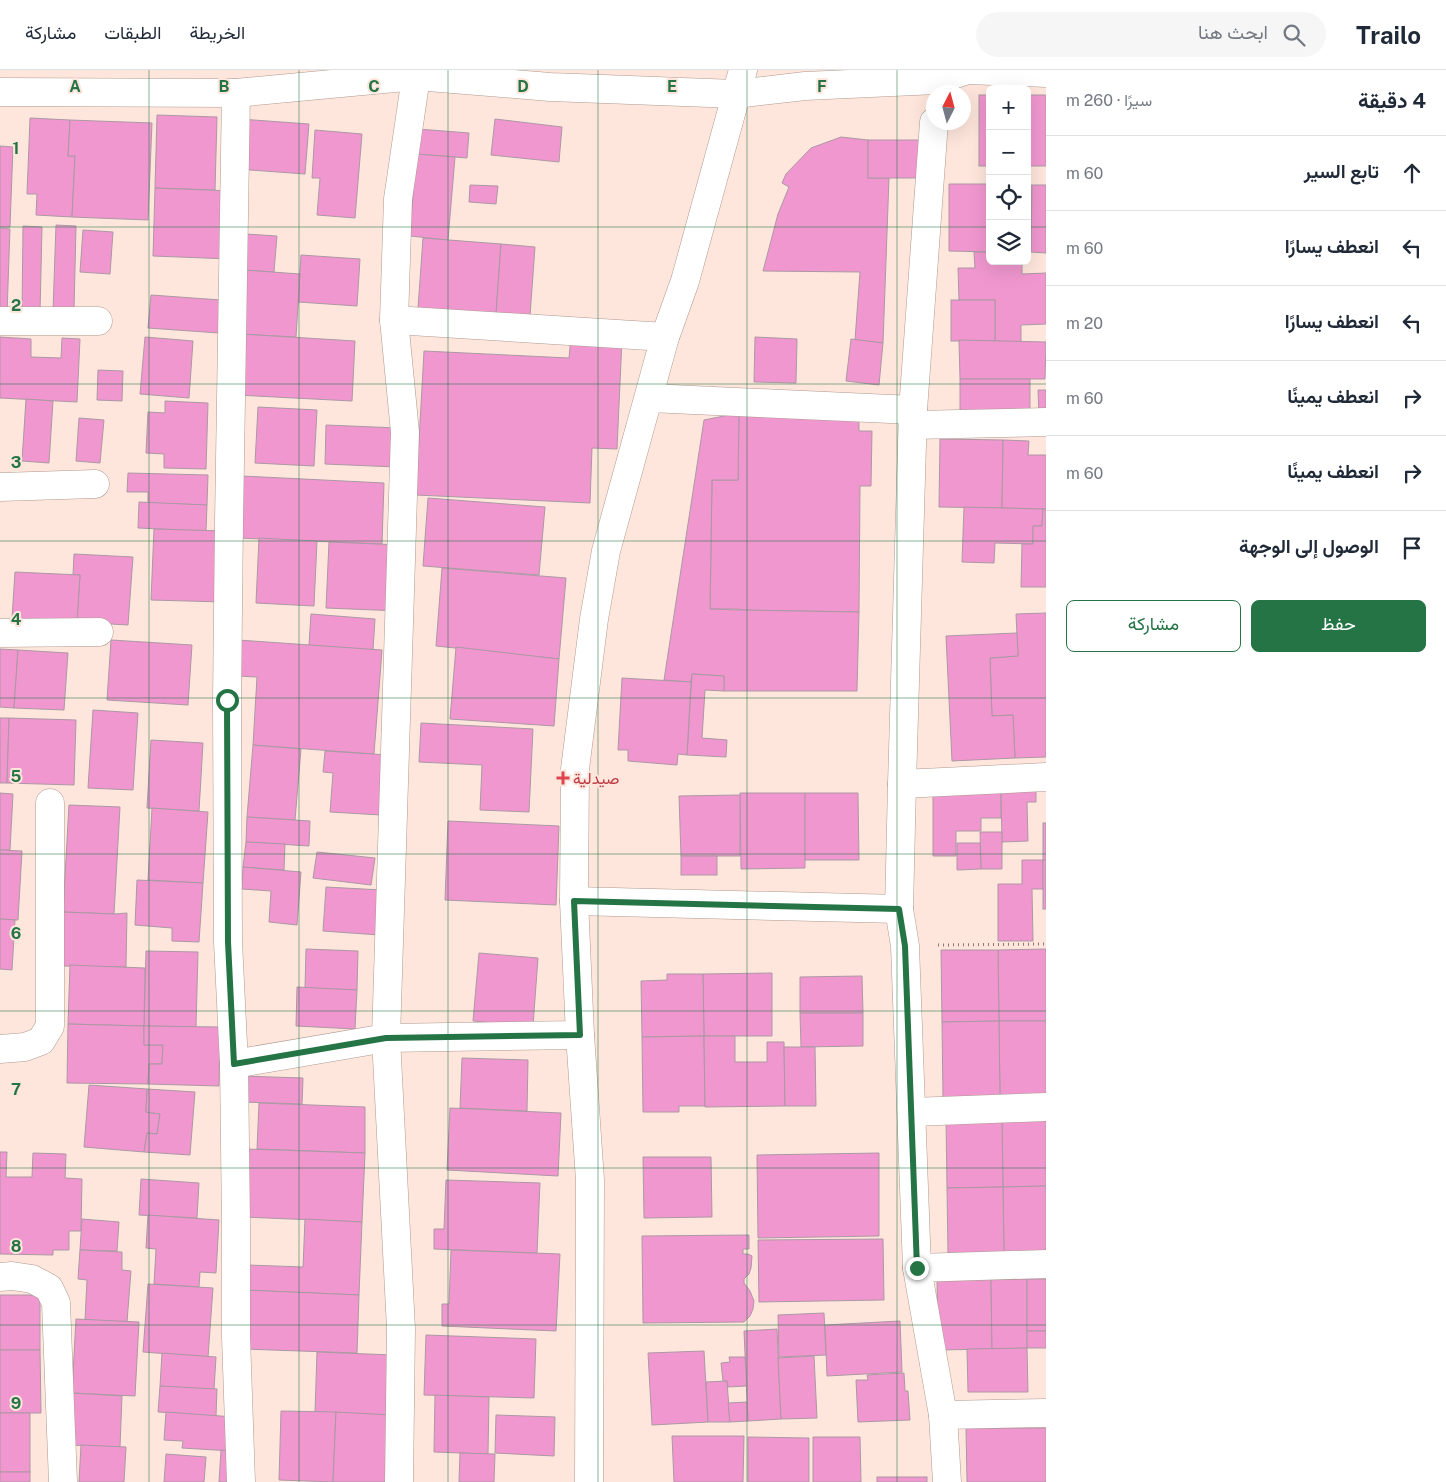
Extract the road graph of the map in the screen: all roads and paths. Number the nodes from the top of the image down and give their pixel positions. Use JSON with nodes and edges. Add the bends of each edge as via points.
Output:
{"nodes":[{"id":1,"x":417,"y":73,"type":"edge"},
{"id":2,"x":1046,"y":73,"type":"edge"},
{"id":3,"x":739,"y":82,"type":"edge"},
{"id":4,"x":938,"y":85,"type":"edge"},
{"id":5,"x":926,"y":86,"type":"edge"},
{"id":6,"x":0,"y":92,"type":"edge"},
{"id":7,"x":236,"y":93,"type":"junction"},
{"id":8,"x":933,"y":130,"type":"edge"},
{"id":9,"x":394,"y":320,"type":"junction"},
{"id":10,"x":0,"y":321,"type":"edge"},
{"id":11,"x":98,"y":322,"type":"dead end"},
{"id":12,"x":665,"y":337,"type":"junction"},
{"id":13,"x":649,"y":398,"type":"junction"},
{"id":14,"x":913,"y":417,"type":"junction"},
{"id":15,"x":1046,"y":422,"type":"edge"},
{"id":16,"x":95,"y":484,"type":"dead end"},
{"id":17,"x":0,"y":487,"type":"edge"},
{"id":18,"x":99,"y":632,"type":"dead end"},
{"id":19,"x":0,"y":633,"type":"edge"},
{"id":20,"x":1046,"y":777,"type":"edge"},
{"id":21,"x":902,"y":784,"type":"junction"},
{"id":22,"x":50,"y":803,"type":"dead end"},
{"id":23,"x":574,"y":901,"type":"junction"},
{"id":24,"x":899,"y":909,"type":"junction"},
{"id":25,"x":1046,"y":944,"type":"edge"},
{"id":26,"x":905,"y":946,"type":"junction"},
{"id":27,"x":580,"y":1035,"type":"junction"},
{"id":28,"x":386,"y":1038,"type":"junction"},
{"id":29,"x":0,"y":1049,"type":"edge"},
{"id":30,"x":234,"y":1064,"type":"junction"},
{"id":31,"x":1046,"y":1107,"type":"edge"},
{"id":32,"x":912,"y":1112,"type":"junction"},
{"id":33,"x":1046,"y":1264,"type":"edge"},
{"id":34,"x":917,"y":1268,"type":"junction"},
{"id":35,"x":0,"y":1277,"type":"edge"},
{"id":36,"x":1046,"y":1413,"type":"edge"},
{"id":37,"x":944,"y":1415,"type":"junction"},
{"id":38,"x":63,"y":1482,"type":"edge"},
{"id":39,"x":241,"y":1482,"type":"edge"},
{"id":40,"x":399,"y":1482,"type":"edge"},
{"id":41,"x":589,"y":1482,"type":"edge"},
{"id":42,"x":947,"y":1482,"type":"edge"}],
"edges":[{"from":1,"to":3,"type":"street","via":[[550,87]]},
{"from":1,"to":7,"type":"street"},
{"from":1,"to":9,"type":"street","via":[[398,199]]},
{"from":2,"to":4,"type":"street","via":[[968,70]]},
{"from":3,"to":5,"type":"street","via":[[805,86]]},
{"from":3,"to":12,"type":"street","via":[[685,281]]},
{"from":6,"to":7,"type":"street"},
{"from":7,"to":30,"type":"street","via":[[227,700],[228,942]]},
{"from":8,"to":14,"type":"street"},
{"from":9,"to":12,"type":"street"},
{"from":9,"to":28,"type":"street","via":[[405,432]]},
{"from":10,"to":11,"type":"street"},
{"from":12,"to":13,"type":"street"},
{"from":13,"to":14,"type":"street"},
{"from":13,"to":23,"type":"street","via":[[606,551],[594,619],[575,769]]},
{"from":14,"to":15,"type":"street"},
{"from":14,"to":21,"type":"street"},
{"from":16,"to":17,"type":"street"},
{"from":18,"to":19,"type":"street"},
{"from":20,"to":21,"type":"street"},
{"from":21,"to":24,"type":"street"},
{"from":22,"to":29,"type":"street","via":[[50,1026],[41,1041],[25,1048]]},
{"from":23,"to":24,"type":"street"},
{"from":23,"to":27,"type":"street"},
{"from":24,"to":26,"type":"street"},
{"from":25,"to":26,"type":"path"},
{"from":26,"to":32,"type":"street"},
{"from":27,"to":28,"type":"street"},
{"from":27,"to":41,"type":"street","via":[[590,1180]]},
{"from":28,"to":30,"type":"street"},
{"from":28,"to":40,"type":"street","via":[[401,1329]]},
{"from":30,"to":39,"type":"street","via":[[236,1338]]},
{"from":31,"to":32,"type":"street"},
{"from":32,"to":34,"type":"street"},
{"from":33,"to":34,"type":"street"},
{"from":34,"to":37,"type":"street"},
{"from":35,"to":38,"type":"street","via":[[32,1279],[49,1288],[56,1303]]},
{"from":36,"to":37,"type":"street"},
{"from":37,"to":42,"type":"street"}]}
